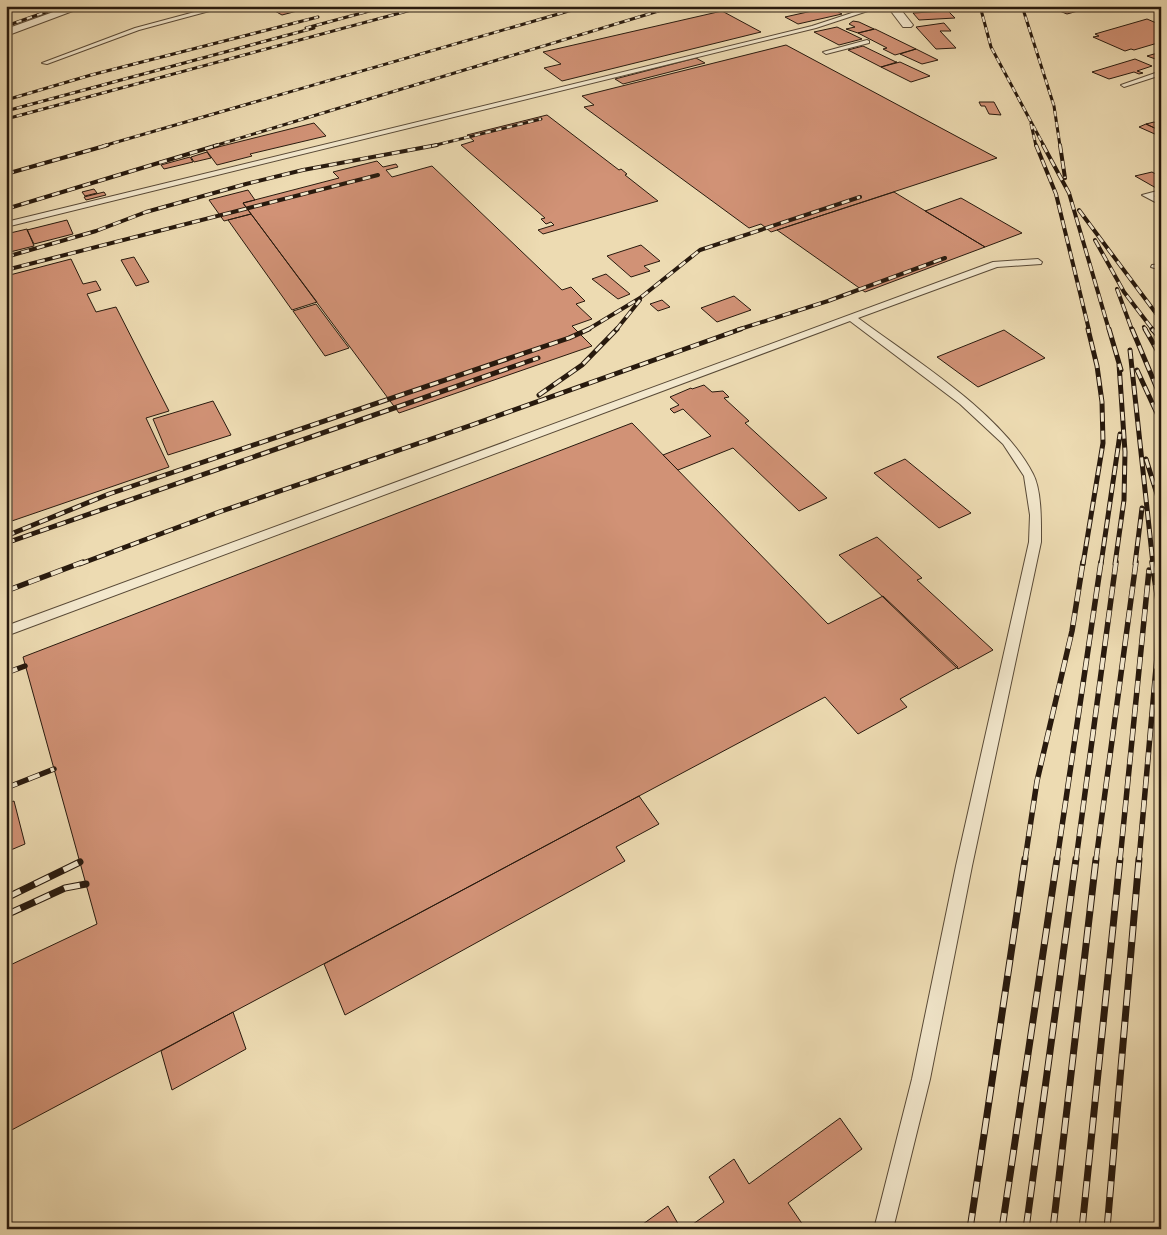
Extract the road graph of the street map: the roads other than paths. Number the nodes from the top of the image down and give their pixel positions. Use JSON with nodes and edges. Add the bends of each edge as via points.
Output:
{"nodes":[{"id":1,"x":81,"y":6,"type":"edge"},
{"id":2,"x":225,"y":6,"type":"edge"},
{"id":3,"x":880,"y":6,"type":"edge"},
{"id":4,"x":892,"y":6,"type":"edge"},
{"id":5,"x":907,"y":25,"type":"dead end"},
{"id":6,"x":6,"y":33,"type":"edge"},
{"id":7,"x":867,"y":42,"type":"dead end"},
{"id":8,"x":826,"y":52,"type":"dead end"},
{"id":9,"x":45,"y":63,"type":"dead end"},
{"id":10,"x":1161,"y":73,"type":"edge"},
{"id":11,"x":1124,"y":85,"type":"dead end"},
{"id":12,"x":1161,"y":192,"type":"edge"},
{"id":13,"x":1161,"y":203,"type":"edge"},
{"id":14,"x":6,"y":225,"type":"edge"},
{"id":15,"x":1038,"y":262,"type":"dead end"},
{"id":16,"x":850,"y":317,"type":"junction"},
{"id":17,"x":6,"y":631,"type":"edge"},
{"id":18,"x":883,"y":1229,"type":"edge"}],
"edges":[{"from":1,"to":6,"type":"street"},
{"from":2,"to":9,"type":"lane","via":[[137,29]]},
{"from":3,"to":14,"type":"lane","via":[[806,29]]},
{"from":4,"to":5,"type":"street"},
{"from":7,"to":8,"type":"lane"},
{"from":10,"to":11,"type":"lane"},
{"from":12,"to":13,"type":"lane","via":[[1146,195]]},
{"from":15,"to":16,"type":"lane","via":[[996,264]]},
{"from":16,"to":17,"type":"lane"},
{"from":16,"to":18,"type":"lane","via":[[964,402],[1007,442],[1029,476],[1036,515],[1035,542],[921,1079]]}]}
